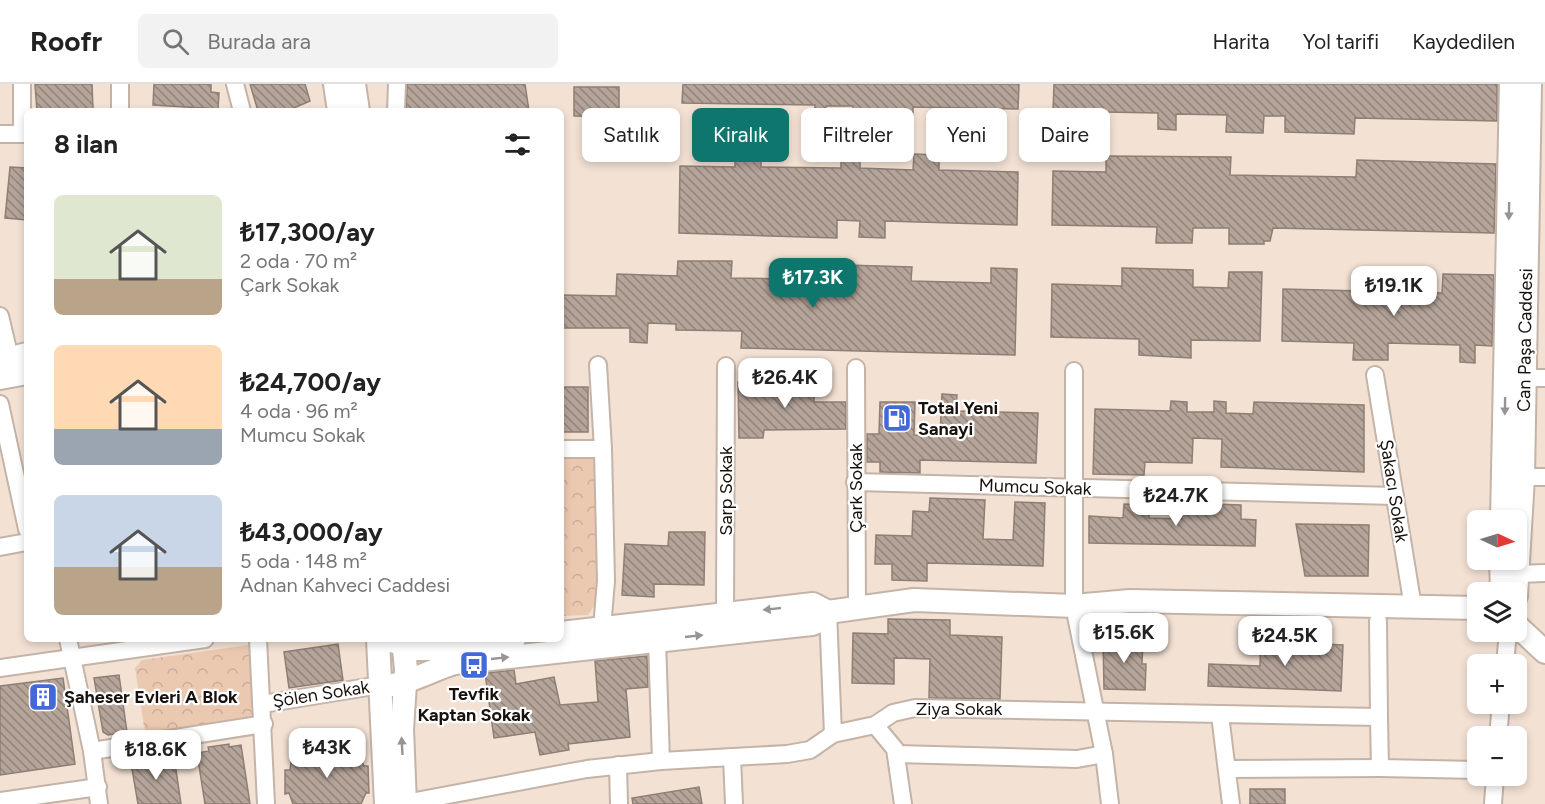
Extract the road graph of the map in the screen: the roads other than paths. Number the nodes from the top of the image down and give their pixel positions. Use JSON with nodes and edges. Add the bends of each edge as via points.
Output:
{"nodes":[{"id":1,"x":22,"y":84,"type":"edge"},
{"id":2,"x":120,"y":84,"type":"edge"},
{"id":3,"x":235,"y":84,"type":"edge"},
{"id":4,"x":335,"y":84,"type":"edge"},
{"id":5,"x":354,"y":84,"type":"edge"},
{"id":6,"x":397,"y":84,"type":"edge"},
{"id":7,"x":1511,"y":84,"type":"edge"},
{"id":8,"x":1530,"y":84,"type":"edge"},
{"id":9,"x":1538,"y":105,"type":"edge"},
{"id":10,"x":120,"y":108,"type":"edge"},
{"id":11,"x":241,"y":108,"type":"edge"},
{"id":12,"x":339,"y":108,"type":"edge"},
{"id":13,"x":358,"y":108,"type":"edge"},
{"id":14,"x":396,"y":108,"type":"edge"},
{"id":15,"x":0,"y":134,"type":"edge"},
{"id":16,"x":24,"y":134,"type":"edge"},
{"id":17,"x":1520,"y":152,"type":"junction"},
{"id":18,"x":0,"y":316,"type":"edge"},
{"id":19,"x":16,"y":362,"type":"edge"},
{"id":20,"x":598,"y":365,"type":"dead end"},
{"id":21,"x":726,"y":366,"type":"dead end"},
{"id":22,"x":856,"y":368,"type":"dead end"},
{"id":23,"x":1074,"y":371,"type":"dead end"},
{"id":24,"x":1375,"y":375,"type":"dead end"},
{"id":25,"x":1525,"y":377,"type":"edge"},
{"id":26,"x":0,"y":378,"type":"edge"},
{"id":27,"x":0,"y":404,"type":"edge"},
{"id":28,"x":564,"y":449,"type":"edge"},
{"id":29,"x":603,"y":449,"type":"junction"},
{"id":30,"x":1534,"y":477,"type":"edge"},
{"id":31,"x":855,"y":482,"type":"junction"},
{"id":32,"x":1074,"y":488,"type":"junction"},
{"id":33,"x":1395,"y":496,"type":"junction"},
{"id":34,"x":1504,"y":510,"type":"edge"},
{"id":35,"x":24,"y":515,"type":"edge"},
{"id":36,"x":24,"y":543,"type":"edge"},
{"id":37,"x":0,"y":547,"type":"edge"},
{"id":38,"x":1545,"y":573,"type":"edge"},
{"id":39,"x":1518,"y":582,"type":"edge"},
{"id":40,"x":1525,"y":582,"type":"edge"},
{"id":41,"x":1074,"y":606,"type":"junction"},
{"id":42,"x":1413,"y":607,"type":"junction"},
{"id":43,"x":1467,"y":608,"type":"edge"},
{"id":44,"x":857,"y":609,"type":"junction"},
{"id":45,"x":828,"y":612,"type":"junction"},
{"id":46,"x":725,"y":615,"type":"junction"},
{"id":47,"x":1378,"y":621,"type":"junction"},
{"id":48,"x":1467,"y":621,"type":"edge"},
{"id":49,"x":1527,"y":626,"type":"edge"},
{"id":50,"x":602,"y":628,"type":"junction"},
{"id":51,"x":564,"y":633,"type":"edge"},
{"id":52,"x":1545,"y":635,"type":"edge"},
{"id":53,"x":1527,"y":636,"type":"edge"},
{"id":54,"x":657,"y":640,"type":"junction"},
{"id":55,"x":69,"y":642,"type":"edge"},
{"id":56,"x":183,"y":642,"type":"edge"},
{"id":57,"x":258,"y":642,"type":"edge"},
{"id":58,"x":378,"y":642,"type":"edge"},
{"id":59,"x":489,"y":642,"type":"edge"},
{"id":60,"x":404,"y":643,"type":"edge"},
{"id":61,"x":1545,"y":652,"type":"edge"},
{"id":62,"x":72,"y":657,"type":"junction"},
{"id":63,"x":0,"y":668,"type":"edge"},
{"id":64,"x":404,"y":683,"type":"junction"},
{"id":65,"x":380,"y":685,"type":"junction"},
{"id":66,"x":263,"y":704,"type":"junction"},
{"id":67,"x":1095,"y":710,"type":"junction"},
{"id":68,"x":1220,"y":715,"type":"junction"},
{"id":69,"x":1379,"y":717,"type":"junction"},
{"id":70,"x":264,"y":724,"type":"junction"},
{"id":71,"x":875,"y":724,"type":"junction"},
{"id":72,"x":833,"y":734,"type":"junction"},
{"id":73,"x":92,"y":751,"type":"junction"},
{"id":74,"x":1104,"y":753,"type":"junction"},
{"id":75,"x":896,"y":754,"type":"junction"},
{"id":76,"x":732,"y":757,"type":"junction"},
{"id":77,"x":661,"y":761,"type":"junction"},
{"id":78,"x":618,"y":765,"type":"junction"},
{"id":79,"x":1380,"y":768,"type":"junction"},
{"id":80,"x":1228,"y":769,"type":"junction"},
{"id":81,"x":1467,"y":770,"type":"edge"},
{"id":82,"x":1494,"y":786,"type":"edge"},
{"id":83,"x":98,"y":787,"type":"junction"},
{"id":84,"x":0,"y":801,"type":"edge"},
{"id":85,"x":99,"y":804,"type":"edge"},
{"id":86,"x":266,"y":804,"type":"edge"},
{"id":87,"x":399,"y":804,"type":"edge"},
{"id":88,"x":619,"y":804,"type":"edge"},
{"id":89,"x":734,"y":804,"type":"edge"},
{"id":90,"x":903,"y":804,"type":"edge"},
{"id":91,"x":1110,"y":804,"type":"edge"},
{"id":92,"x":1231,"y":804,"type":"edge"},
{"id":93,"x":1493,"y":804,"type":"edge"}],
"edges":[{"from":1,"to":16,"type":"street"},
{"from":2,"to":10,"type":"street"},
{"from":3,"to":11,"type":"street"},
{"from":4,"to":12,"type":"street"},
{"from":5,"to":13,"type":"street"},
{"from":6,"to":14,"type":"street"},
{"from":7,"to":17,"type":"street","name":"Can Paşa Caddesi"},
{"from":8,"to":9,"type":"street"},
{"from":9,"to":17,"type":"street"},
{"from":15,"to":16,"type":"street"},
{"from":17,"to":25,"type":"street","name":"Can Paşa Caddesi","via":[[1517,262]]},
{"from":18,"to":19,"type":"street"},
{"from":19,"to":26,"type":"street"},
{"from":20,"to":29,"type":"street"},
{"from":21,"to":46,"type":"street","name":"Sarp Sokak"},
{"from":22,"to":31,"type":"street","name":"Çark Sokak"},
{"from":23,"to":32,"type":"street"},
{"from":24,"to":33,"type":"street","name":"Şakacı Sokak"},
{"from":25,"to":30,"type":"street","name":"Can Paşa Caddesi"},
{"from":25,"to":34,"type":"street","name":"Can Paşa Caddesi","one_way":true},
{"from":27,"to":35,"type":"street"},
{"from":28,"to":29,"type":"street"},
{"from":29,"to":50,"type":"street","via":[[606,581]]},
{"from":30,"to":39,"type":"street","name":"Can Paşa Caddesi"},
{"from":31,"to":32,"type":"street","name":"Mumcu Sokak"},
{"from":31,"to":44,"type":"street","name":"Çark Sokak"},
{"from":32,"to":33,"type":"street","name":"Mumcu Sokak"},
{"from":32,"to":41,"type":"street"},
{"from":33,"to":42,"type":"street","name":"Şakacı Sokak"},
{"from":36,"to":37,"type":"street"},
{"from":38,"to":40,"type":"street"},
{"from":41,"to":42,"type":"street","via":[[1130,601]]},
{"from":41,"to":44,"type":"street","via":[[914,600]]},
{"from":41,"to":47,"type":"street","via":[[1123,616]]},
{"from":41,"to":67,"type":"street"},
{"from":42,"to":43,"type":"street"},
{"from":44,"to":45,"type":"street"},
{"from":45,"to":46,"type":"street","one_way":true,"via":[[813,604]]},
{"from":54,"to":45,"type":"street","one_way":true,"via":[[812,624]]},
{"from":45,"to":72,"type":"street"},
{"from":46,"to":50,"type":"street"},
{"from":47,"to":48,"type":"street"},
{"from":47,"to":69,"type":"street"},
{"from":49,"to":52,"type":"street"},
{"from":50,"to":51,"type":"street"},
{"from":53,"to":61,"type":"street"},
{"from":64,"to":54,"type":"street","one_way":true,"via":[[455,663]]},
{"from":54,"to":77,"type":"street"},
{"from":55,"to":62,"type":"street"},
{"from":56,"to":62,"type":"street"},
{"from":57,"to":66,"type":"street"},
{"from":58,"to":65,"type":"street"},
{"from":59,"to":60,"type":"street","via":[[431,649]]},
{"from":60,"to":64,"type":"street"},
{"from":62,"to":63,"type":"street"},
{"from":62,"to":73,"type":"street"},
{"from":64,"to":65,"type":"street"},
{"from":87,"to":64,"type":"street","one_way":true},
{"from":65,"to":66,"type":"street","name":"Şölen Sokak"},
{"from":65,"to":87,"type":"street"},
{"from":66,"to":70,"type":"street"},
{"from":67,"to":68,"type":"street","name":"Ziya Sokak"},
{"from":67,"to":71,"type":"street","name":"Ziya Sokak","via":[[915,708],[893,713]]},
{"from":67,"to":74,"type":"street"},
{"from":68,"to":69,"type":"street","name":"Ziya Sokak"},
{"from":68,"to":80,"type":"street"},
{"from":69,"to":79,"type":"street"},
{"from":70,"to":73,"type":"street","name":"Şölen Sokak"},
{"from":70,"to":86,"type":"street"},
{"from":71,"to":72,"type":"street","name":"Ziya Sokak"},
{"from":71,"to":75,"type":"street"},
{"from":72,"to":76,"type":"street","name":"Ziya Sokak","via":[[810,750]]},
{"from":73,"to":83,"type":"street"},
{"from":74,"to":75,"type":"street","via":[[1077,759]]},
{"from":74,"to":91,"type":"street"},
{"from":75,"to":90,"type":"street"},
{"from":76,"to":77,"type":"street","name":"Ziya Sokak"},
{"from":76,"to":89,"type":"street"},
{"from":77,"to":78,"type":"street","name":"Ziya Sokak"},
{"from":78,"to":87,"type":"street","name":"Ziya Sokak"},
{"from":78,"to":88,"type":"street"},
{"from":79,"to":80,"type":"street"},
{"from":79,"to":81,"type":"street"},
{"from":80,"to":92,"type":"street"},
{"from":82,"to":93,"type":"street"},
{"from":83,"to":84,"type":"street"},
{"from":83,"to":85,"type":"street"}]}
